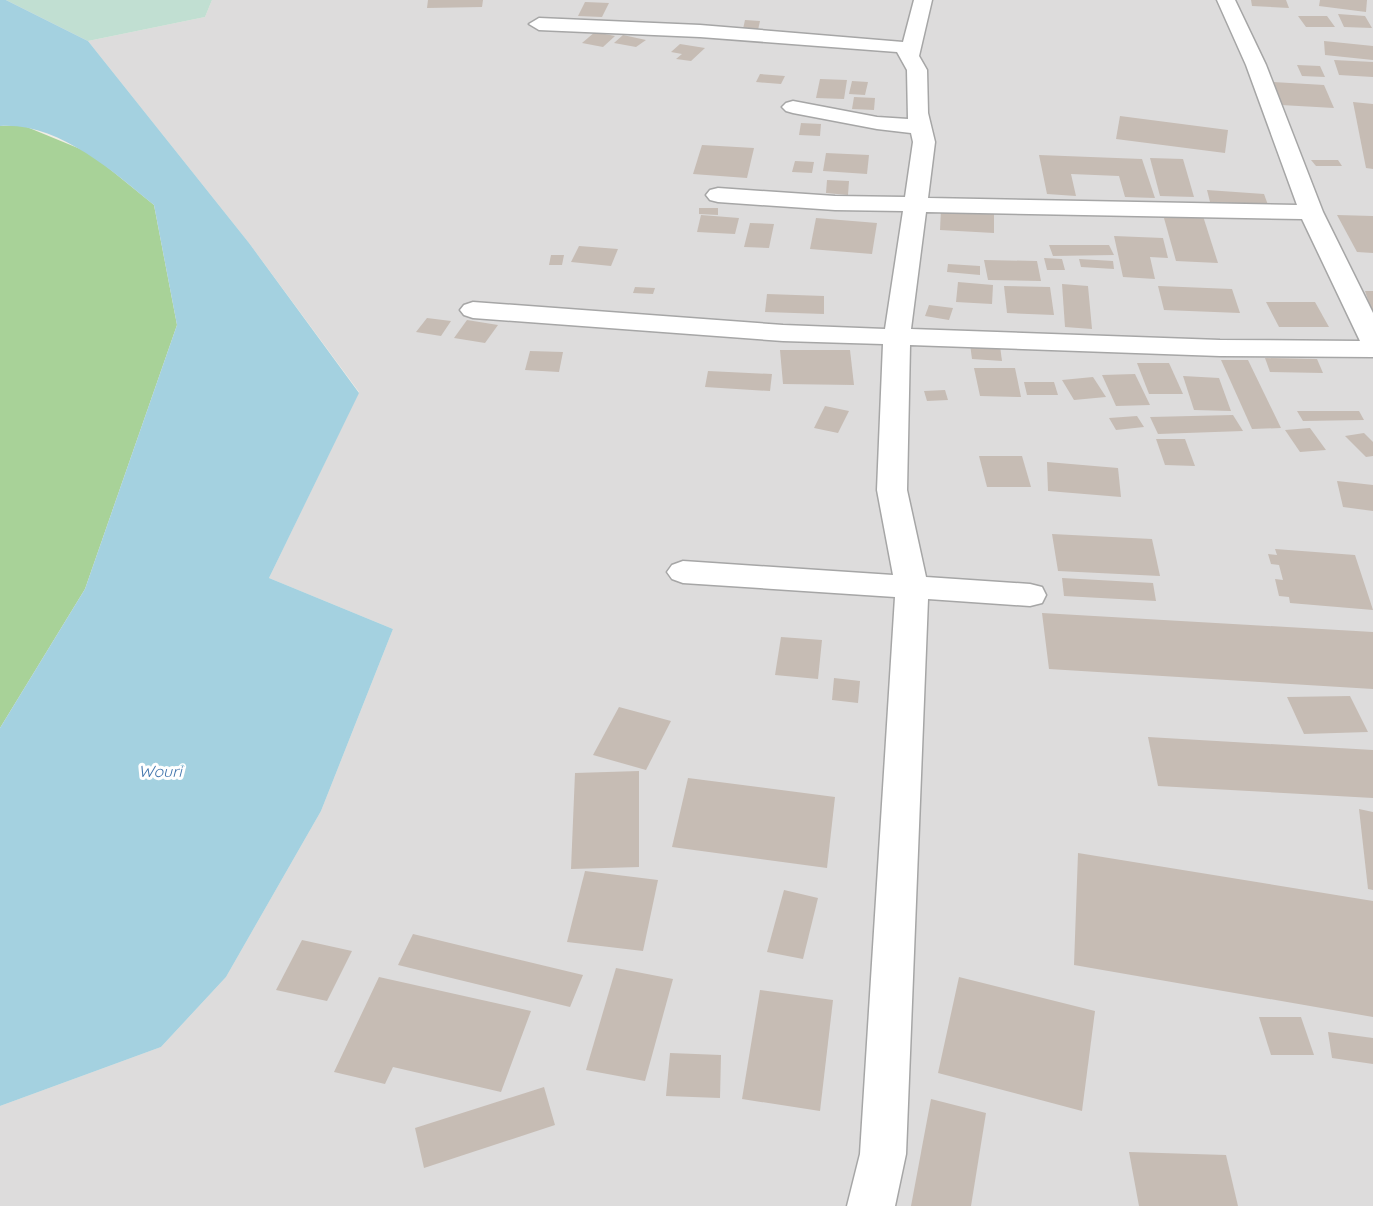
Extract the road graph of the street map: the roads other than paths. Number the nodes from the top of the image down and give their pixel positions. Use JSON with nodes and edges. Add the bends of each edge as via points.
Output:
{"nodes":[{"id":1,"x":923,"y":0,"type":"edge"},
{"id":2,"x":1226,"y":0,"type":"edge"},
{"id":3,"x":539,"y":24,"type":"dead end"},
{"id":4,"x":909,"y":55,"type":"junction"},
{"id":5,"x":793,"y":107,"type":"dead end"},
{"id":6,"x":921,"y":127,"type":"junction"},
{"id":7,"x":718,"y":195,"type":"dead end"},
{"id":8,"x":917,"y":202,"type":"junction"},
{"id":9,"x":1311,"y":212,"type":"junction"},
{"id":10,"x":473,"y":310,"type":"dead end"},
{"id":11,"x":897,"y":337,"type":"junction"},
{"id":12,"x":1373,"y":340,"type":"edge"},
{"id":13,"x":1373,"y":349,"type":"edge"},
{"id":14,"x":683,"y":572,"type":"dead end"},
{"id":15,"x":912,"y":587,"type":"junction"},
{"id":16,"x":1030,"y":595,"type":"dead end"},
{"id":17,"x":871,"y":1206,"type":"edge"}],
"edges":[{"from":1,"to":4,"type":"street"},
{"from":2,"to":9,"type":"street","via":[[1256,65]]},
{"from":3,"to":4,"type":"street","via":[[700,30],[889,45],[904,48]]},
{"from":4,"to":6,"type":"street","via":[[917,70],[915,92]]},
{"from":5,"to":6,"type":"street"},
{"from":6,"to":8,"type":"street","via":[[924,142]]},
{"from":7,"to":8,"type":"street","via":[[835,203]]},
{"from":8,"to":9,"type":"street"},
{"from":8,"to":11,"type":"street"},
{"from":9,"to":12,"type":"street"},
{"from":10,"to":11,"type":"street","via":[[733,330]]},
{"from":11,"to":13,"type":"street"},
{"from":11,"to":15,"type":"street","via":[[892,490]]},
{"from":14,"to":15,"type":"street"},
{"from":15,"to":16,"type":"street"},
{"from":15,"to":17,"type":"street","via":[[884,1154]]}]}
